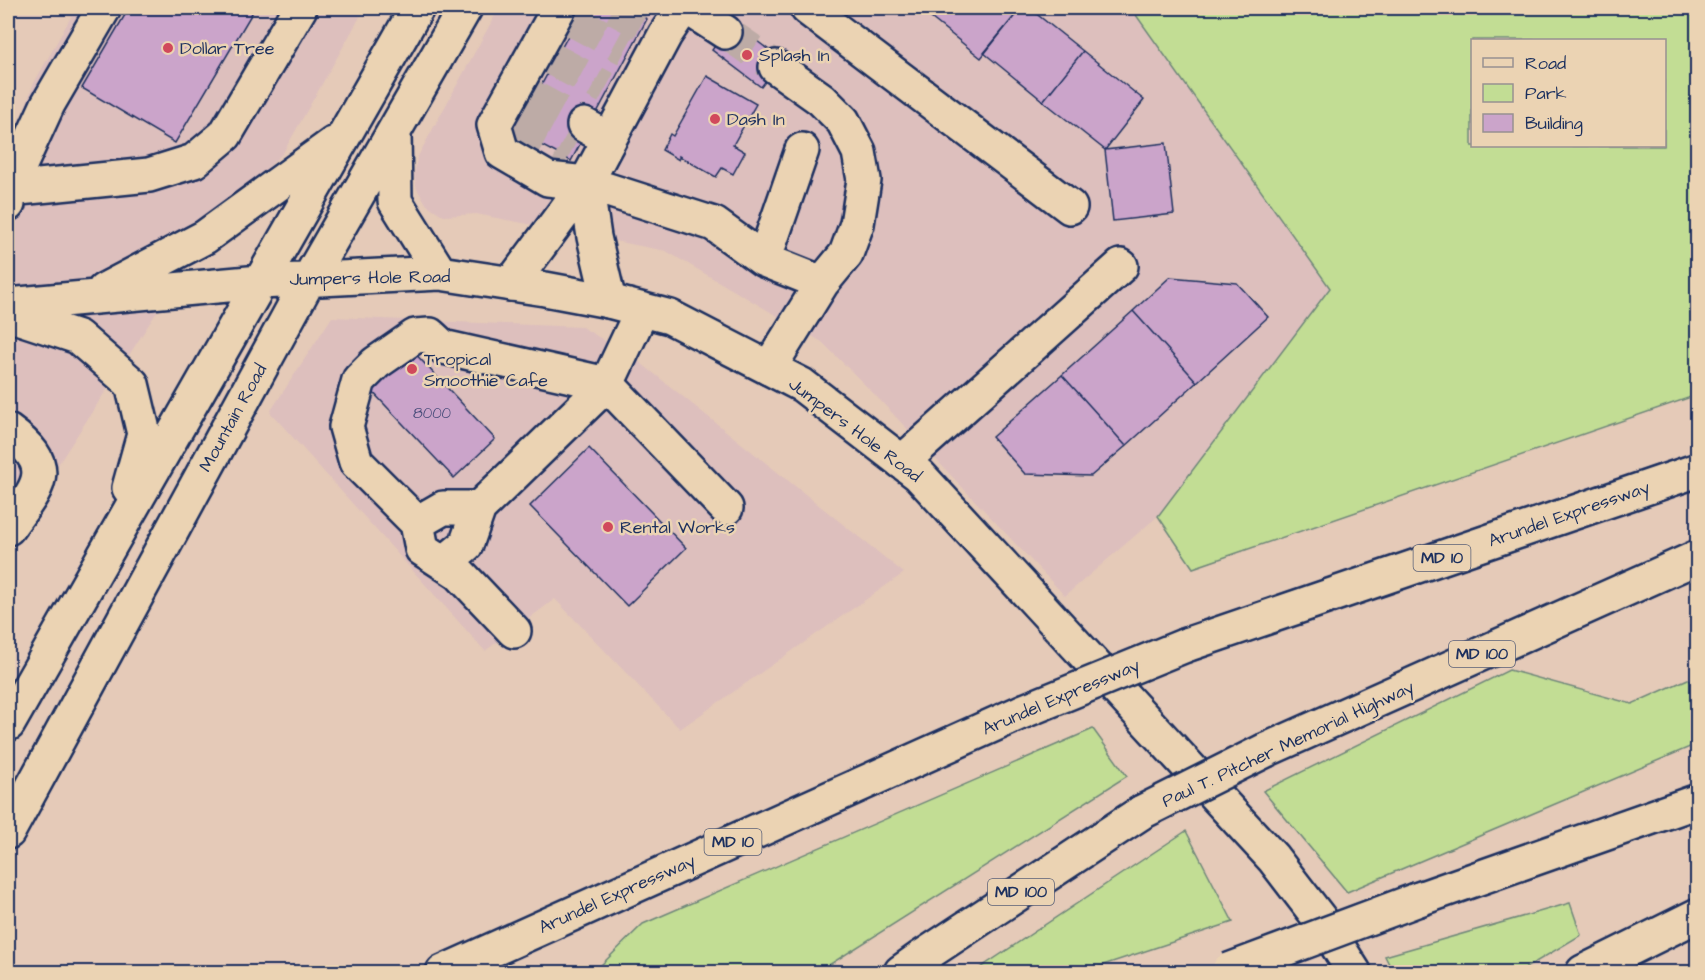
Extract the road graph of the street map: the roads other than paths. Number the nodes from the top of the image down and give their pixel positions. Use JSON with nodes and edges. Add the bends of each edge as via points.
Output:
{"nodes":[{"id":1,"x":104,"y":8,"type":"edge"},
{"id":2,"x":300,"y":8,"type":"edge"},
{"id":3,"x":417,"y":8,"type":"edge"},
{"id":4,"x":465,"y":8,"type":"edge"},
{"id":5,"x":683,"y":8,"type":"edge"},
{"id":6,"x":688,"y":8,"type":"edge"},
{"id":7,"x":807,"y":8,"type":"edge"},
{"id":8,"x":562,"y":13,"type":"edge"},
{"id":9,"x":724,"y":32,"type":"tunnel mouth"},
{"id":10,"x":776,"y":67,"type":"tunnel mouth"},
{"id":11,"x":394,"y":131,"type":"junction"},
{"id":12,"x":343,"y":136,"type":"junction"},
{"id":13,"x":802,"y":150,"type":"dead end"},
{"id":14,"x":589,"y":153,"type":"junction"},
{"id":15,"x":8,"y":197,"type":"edge"},
{"id":16,"x":1070,"y":207,"type":"dead end"},
{"id":17,"x":764,"y":260,"type":"junction"},
{"id":18,"x":1121,"y":266,"type":"dead end"},
{"id":19,"x":440,"y":273,"type":"junction"},
{"id":20,"x":309,"y":279,"type":"junction"},
{"id":21,"x":260,"y":282,"type":"junction"},
{"id":22,"x":822,"y":283,"type":"junction"},
{"id":23,"x":511,"y":284,"type":"junction"},
{"id":24,"x":92,"y":297,"type":"junction"},
{"id":25,"x":609,"y":300,"type":"junction"},
{"id":26,"x":8,"y":305,"type":"edge"},
{"id":27,"x":642,"y":310,"type":"junction"},
{"id":28,"x":8,"y":314,"type":"edge"},
{"id":29,"x":769,"y":368,"type":"junction"},
{"id":30,"x":607,"y":384,"type":"junction"},
{"id":31,"x":8,"y":431,"type":"edge"},
{"id":32,"x":902,"y":462,"type":"junction"},
{"id":33,"x":1698,"y":470,"type":"edge"},
{"id":34,"x":37,"y":486,"type":"junction"},
{"id":35,"x":8,"y":503,"type":"edge"},
{"id":36,"x":478,"y":508,"type":"junction"},
{"id":37,"x":726,"y":508,"type":"dead end"},
{"id":38,"x":417,"y":524,"type":"junction"},
{"id":39,"x":8,"y":528,"type":"edge"},
{"id":40,"x":119,"y":530,"type":"junction"},
{"id":41,"x":1698,"y":557,"type":"edge"},
{"id":42,"x":444,"y":563,"type":"junction"},
{"id":43,"x":514,"y":631,"type":"dead end"},
{"id":44,"x":8,"y":724,"type":"edge"},
{"id":45,"x":1698,"y":801,"type":"edge"},
{"id":46,"x":8,"y":832,"type":"edge"},
{"id":47,"x":1698,"y":915,"type":"edge"},
{"id":48,"x":1225,"y":971,"type":"edge"},
{"id":49,"x":443,"y":972,"type":"edge"},
{"id":50,"x":901,"y":972,"type":"edge"},
{"id":51,"x":1353,"y":972,"type":"edge"},
{"id":52,"x":1582,"y":972,"type":"edge"}],
"edges":[{"from":1,"to":15,"type":"main road","via":[[48,104]]},
{"from":2,"to":15,"type":"main road","via":[[225,135],[194,160],[149,175]]},
{"from":3,"to":12,"type":"main road"},
{"from":4,"to":11,"type":"main road","name":"Mountain Road"},
{"from":5,"to":14,"type":"main road","via":[[646,42]]},
{"from":6,"to":9,"type":"main road"},
{"from":7,"to":16,"type":"main road"},
{"from":8,"to":14,"type":"main road","via":[[516,105],[494,125],[502,152],[548,179]]},
{"from":10,"to":22,"type":"main road","via":[[843,121],[859,152],[864,180],[857,224],[846,254]]},
{"from":11,"to":19,"type":"main road","via":[[394,201]]},
{"from":11,"to":20,"type":"main road","name":"Mountain Road"},
{"from":12,"to":21,"type":"main road"},
{"from":12,"to":24,"type":"main road","via":[[205,237]]},
{"from":13,"to":17,"type":"main road"},
{"from":14,"to":17,"type":"main road","via":[[714,225]]},
{"from":14,"to":23,"type":"main road"},
{"from":14,"to":25,"type":"main road","via":[[594,237]]},
{"from":17,"to":22,"type":"main road"},
{"from":18,"to":32,"type":"main road"},
{"from":19,"to":20,"type":"main road","name":"Jumpers Hole Road"},
{"from":19,"to":23,"type":"main road","name":"Jumpers Hole Road"},
{"from":20,"to":21,"type":"main road","name":"Jumpers Hole Road"},
{"from":20,"to":46,"type":"main road","name":"Mountain Road"},
{"from":21,"to":24,"type":"main road","name":"Jumpers Hole Road"},
{"from":21,"to":40,"type":"main road"},
{"from":22,"to":29,"type":"main road"},
{"from":23,"to":25,"type":"main road","name":"Jumpers Hole Road"},
{"from":24,"to":26,"type":"main road","name":"Jumpers Hole Road"},
{"from":25,"to":27,"type":"main road","name":"Jumpers Hole Road"},
{"from":27,"to":29,"type":"main road","name":"Jumpers Hole Road","via":[[670,317]]},
{"from":27,"to":30,"type":"main road"},
{"from":28,"to":40,"type":"main road","via":[[78,337],[132,384],[144,434]]},
{"from":29,"to":32,"type":"main road","name":"Jumpers Hole Road","via":[[802,385]]},
{"from":30,"to":36,"type":"main road"},
{"from":30,"to":37,"type":"main road"},
{"from":30,"to":38,"type":"main road","via":[[443,347],[430,335],[415,336],[376,363],[359,380],[346,427],[356,462]]},
{"from":31,"to":34,"type":"main road","via":[[37,458]]},
{"from":32,"to":51,"type":"main road","name":"Jumpers Hole Road","via":[[919,475],[1273,858],[1323,923]]},
{"from":33,"to":49,"type":"main road","name":"Arundel Expressway","number":"MD 10","bridge":true,"via":[[1186,645],[1024,711]]},
{"from":34,"to":35,"type":"main road"},
{"from":34,"to":39,"type":"main road"},
{"from":36,"to":38,"type":"main road","via":[[443,508]]},
{"from":36,"to":42,"type":"main road","via":[[466,545]]},
{"from":38,"to":42,"type":"main road","via":[[422,549]]},
{"from":40,"to":44,"type":"main road"},
{"from":41,"to":50,"type":"main road","name":"Paul T. Pitcher Memorial Highway","number":"MD 100","bridge":true,"via":[[1266,750],[1142,812]]},
{"from":42,"to":43,"type":"main road","via":[[459,573]]},
{"from":45,"to":48,"type":"main road","bridge":true},
{"from":47,"to":52,"type":"main road"}]}
